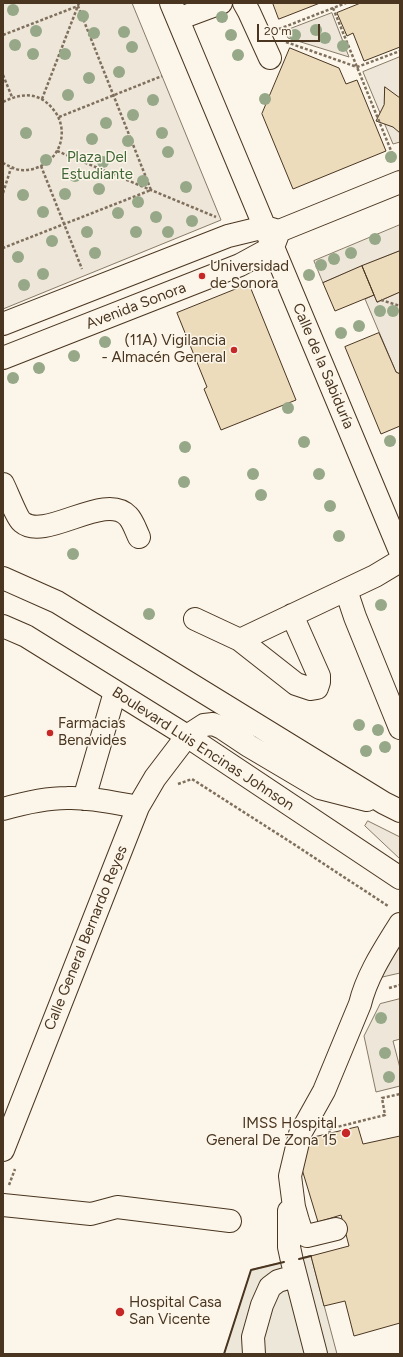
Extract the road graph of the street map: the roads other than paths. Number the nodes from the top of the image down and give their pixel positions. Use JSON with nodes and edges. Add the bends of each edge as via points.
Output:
{"nodes":[{"id":1,"x":221,"y":3,"type":"edge"},
{"id":2,"x":244,"y":3,"type":"edge"},
{"id":3,"x":174,"y":11,"type":"edge"},
{"id":4,"x":270,"y":58,"type":"dead end"},
{"id":5,"x":400,"y":182,"type":"edge"},
{"id":6,"x":272,"y":235,"type":"junction"},
{"id":7,"x":3,"y":324,"type":"edge"},
{"id":8,"x":3,"y":358,"type":"edge"},
{"id":9,"x":3,"y":484,"type":"edge"},
{"id":10,"x":139,"y":538,"type":"dead end"},
{"id":11,"x":400,"y":552,"type":"edge"},
{"id":12,"x":400,"y":561,"type":"edge"},
{"id":13,"x":3,"y":578,"type":"edge"},
{"id":14,"x":346,"y":590,"type":"junction"},
{"id":15,"x":292,"y":615,"type":"junction"},
{"id":16,"x":195,"y":619,"type":"dead end"},
{"id":17,"x":3,"y":626,"type":"edge"},
{"id":18,"x":240,"y":640,"type":"junction"},
{"id":19,"x":115,"y":692,"type":"junction"},
{"id":20,"x":400,"y":728,"type":"edge"},
{"id":21,"x":187,"y":736,"type":"junction"},
{"id":22,"x":84,"y":799,"type":"junction"},
{"id":23,"x":138,"y":807,"type":"junction"},
{"id":24,"x":392,"y":807,"type":"edge"},
{"id":25,"x":3,"y":809,"type":"edge"},
{"id":26,"x":400,"y":878,"type":"edge"},
{"id":27,"x":397,"y":917,"type":"edge"},
{"id":28,"x":9,"y":1115,"type":"edge"},
{"id":29,"x":9,"y":1159,"type":"edge"},
{"id":30,"x":290,"y":1176,"type":"junction"},
{"id":31,"x":3,"y":1204,"type":"edge"},
{"id":32,"x":230,"y":1220,"type":"dead end"},
{"id":33,"x":336,"y":1229,"type":"dead end"},
{"id":34,"x":295,"y":1276,"type":"junction"},
{"id":35,"x":254,"y":1354,"type":"edge"},
{"id":36,"x":316,"y":1354,"type":"edge"}],
"edges":[{"from":1,"to":3,"type":"main road"},
{"from":2,"to":4,"type":"main road"},
{"from":3,"to":6,"type":"main road","name":"Calle de la Sabiduría"},
{"from":5,"to":6,"type":"main road","name":"Avenida Sonora"},
{"from":6,"to":7,"type":"main road","name":"Avenida Sonora","via":[[228,236]]},
{"from":6,"to":8,"type":"main road","name":"Avenida Sonora","via":[[240,265]]},
{"from":6,"to":11,"type":"main road","name":"Calle de la Sabiduría"},
{"from":9,"to":10,"type":"main road","via":[[21,522],[28,526],[43,526],[110,508],[128,516]]},
{"from":12,"to":14,"type":"main road"},
{"from":13,"to":24,"type":"main road","via":[[57,602]]},
{"from":14,"to":15,"type":"main road"},
{"from":14,"to":20,"type":"main road"},
{"from":15,"to":18,"type":"main road"},
{"from":15,"to":18,"type":"main road","via":[[319,676],[317,688],[311,690],[296,684]]},
{"from":16,"to":18,"type":"main road"},
{"from":17,"to":19,"type":"main road","name":"Boulevard Luis Encinas Johnson","via":[[26,636]]},
{"from":19,"to":21,"type":"main road","name":"Boulevard Luis Encinas Johnson"},
{"from":19,"to":22,"type":"main road"},
{"from":21,"to":23,"type":"main road","name":"Calle General Bernardo Reyes","via":[[155,778]]},
{"from":21,"to":24,"type":"main road","name":"Calle General Bernardo Reyes","via":[[204,725],[213,724],[320,788]]},
{"from":21,"to":26,"type":"main road","name":"Boulevard Luis Encinas Johnson"},
{"from":22,"to":23,"type":"main road"},
{"from":22,"to":25,"type":"main road","via":[[45,799]]},
{"from":23,"to":28,"type":"main road","name":"Calle General Bernardo Reyes"},
{"from":27,"to":30,"type":"main road","via":[[363,990],[360,1004],[324,1091],[300,1134]]},
{"from":28,"to":29,"type":"main road","name":"Calle General Bernardo Reyes"},
{"from":30,"to":33,"type":"main road","via":[[294,1207],[302,1233],[307,1236]]},
{"from":30,"to":34,"type":"main road","via":[[289,1246]]},
{"from":31,"to":32,"type":"main road","via":[[91,1214],[117,1207]]},
{"from":34,"to":35,"type":"main road","via":[[278,1280],[270,1286],[253,1338]]},
{"from":34,"to":36,"type":"main road"}]}
